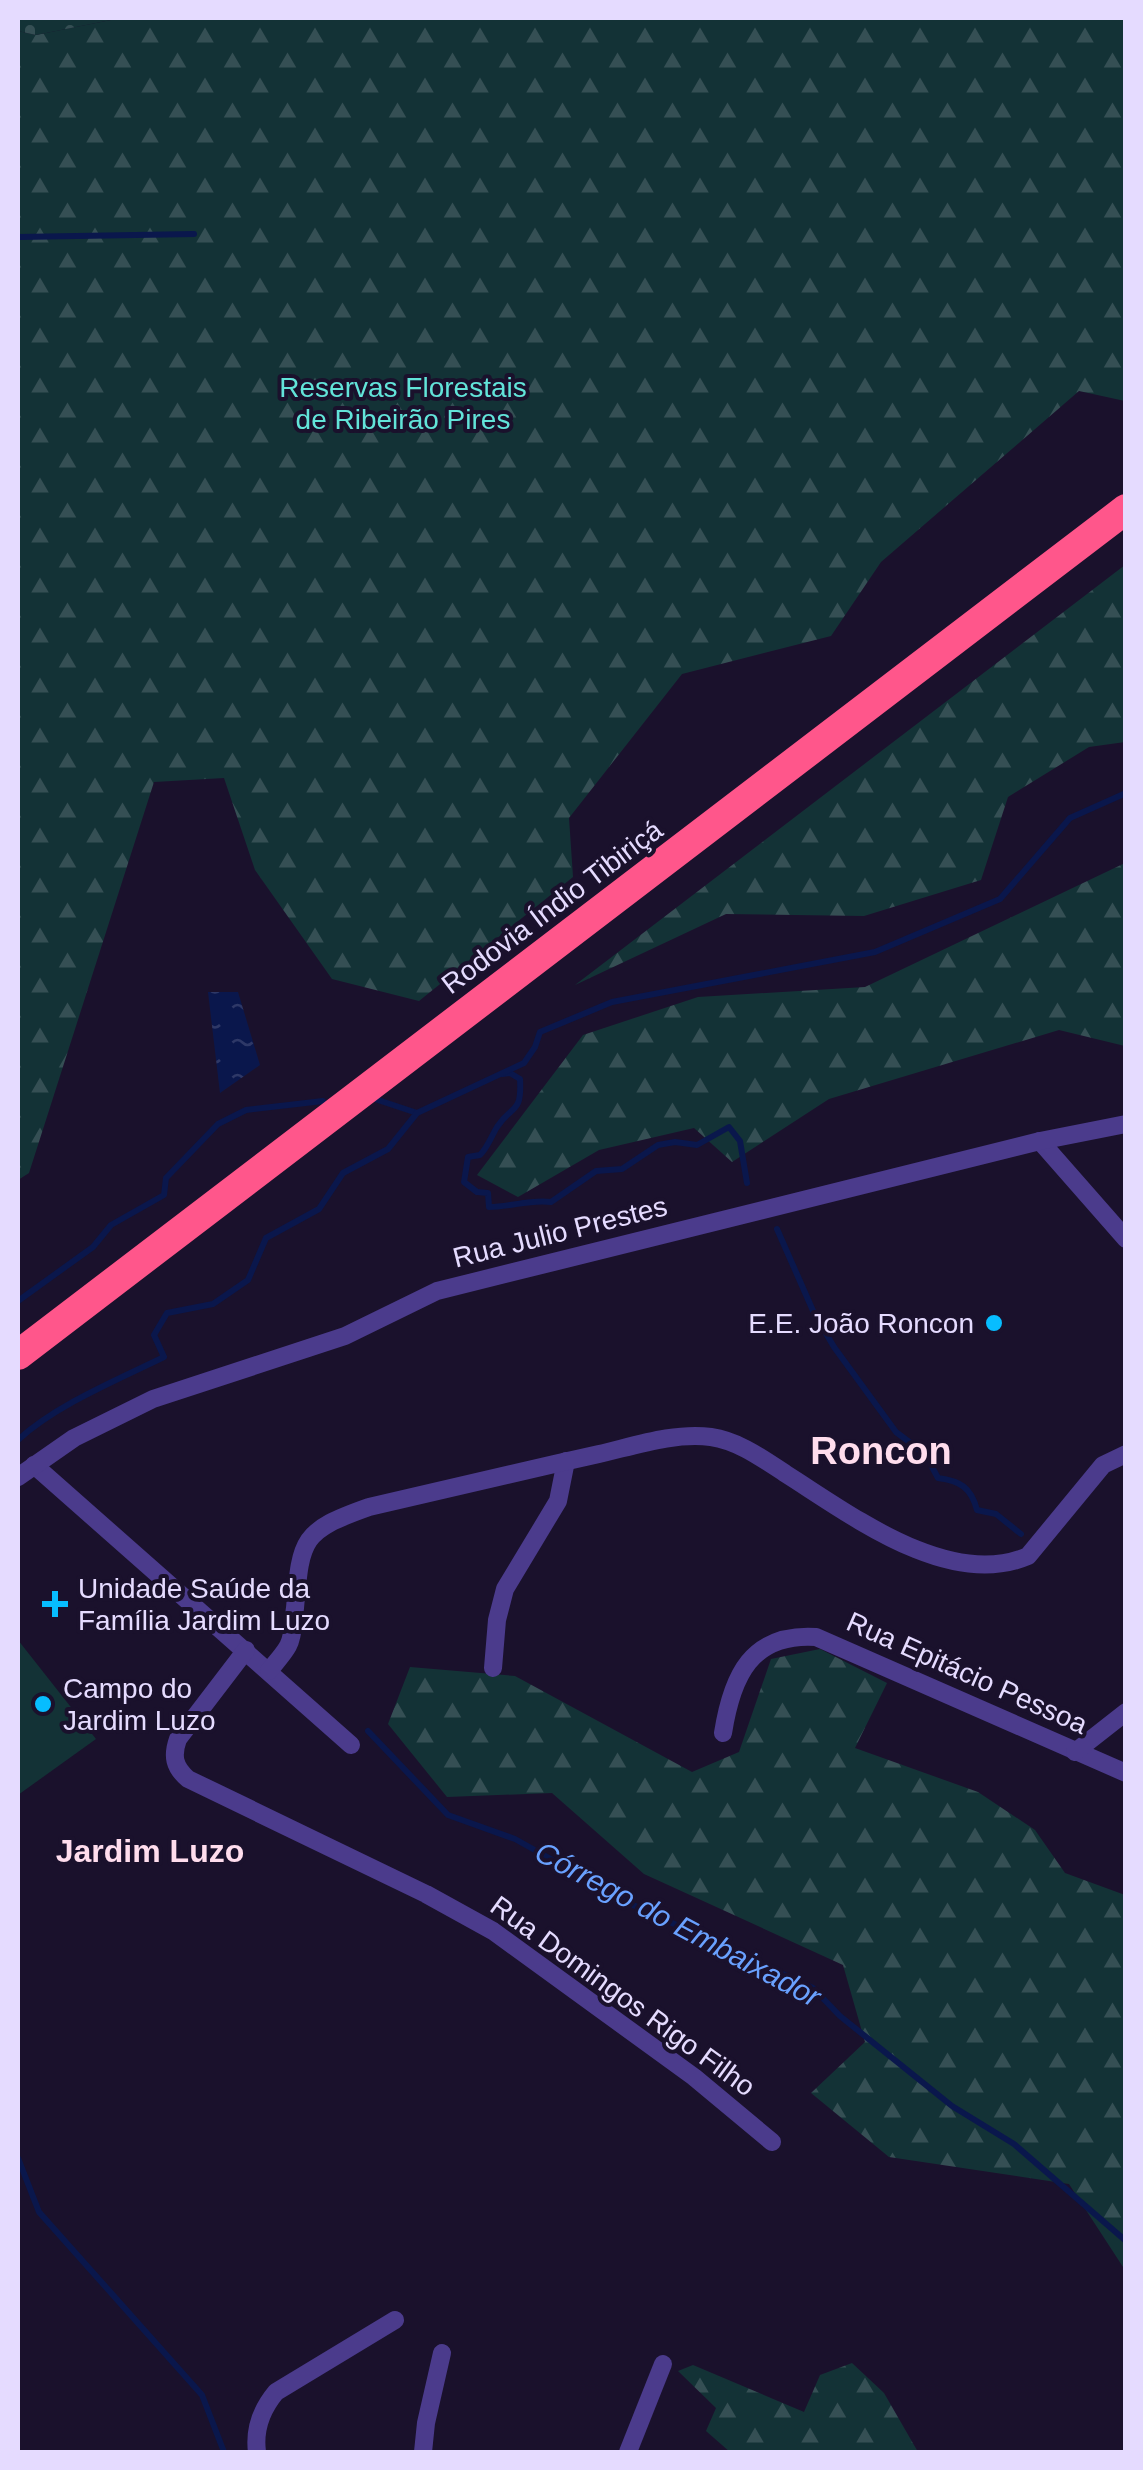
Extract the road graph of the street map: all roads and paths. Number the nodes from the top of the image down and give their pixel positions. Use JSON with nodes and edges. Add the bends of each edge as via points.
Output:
{"nodes":[{"id":1,"x":1126,"y":509,"type":"edge"},
{"id":2,"x":1126,"y":1124,"type":"edge"},
{"id":3,"x":1040,"y":1140,"type":"junction"},
{"id":4,"x":1126,"y":1239,"type":"edge"},
{"id":5,"x":18,"y":1355,"type":"edge"},
{"id":6,"x":1126,"y":1454,"type":"edge"},
{"id":7,"x":566,"y":1461,"type":"junction"},
{"id":8,"x":34,"y":1465,"type":"junction"},
{"id":9,"x":18,"y":1477,"type":"edge"},
{"id":10,"x":246,"y":1650,"type":"junction"},
{"id":11,"x":492,"y":1668,"type":"dead end"},
{"id":12,"x":269,"y":1671,"type":"junction"},
{"id":13,"x":1126,"y":1712,"type":"edge"},
{"id":14,"x":723,"y":1733,"type":"dead end"},
{"id":15,"x":351,"y":1745,"type":"dead end"},
{"id":16,"x":1075,"y":1752,"type":"junction"},
{"id":17,"x":1126,"y":1773,"type":"edge"},
{"id":18,"x":772,"y":2142,"type":"dead end"},
{"id":19,"x":395,"y":2320,"type":"dead end"},
{"id":20,"x":442,"y":2353,"type":"dead end"},
{"id":21,"x":663,"y":2364,"type":"dead end"},
{"id":22,"x":257,"y":2452,"type":"edge"},
{"id":23,"x":423,"y":2452,"type":"edge"},
{"id":24,"x":628,"y":2452,"type":"edge"}],
"edges":[{"from":1,"to":5,"type":"highway","name":"Rodovia Índio Tibiriçá"},
{"from":2,"to":3,"type":"street","name":"Rua Julio Prestes"},
{"from":3,"to":4,"type":"street"},
{"from":3,"to":8,"type":"street","name":"Rua Julio Prestes","via":[[437,1291],[344,1336],[153,1399]]},
{"from":6,"to":7,"type":"street","via":[[1103,1466],[1028,1556],[988,1566],[927,1554],[755,1454],[710,1436]]},
{"from":7,"to":11,"type":"street","via":[[558,1500],[505,1589]]},
{"from":7,"to":12,"type":"street","via":[[368,1507],[316,1530],[299,1560],[292,1638]]},
{"from":8,"to":9,"type":"street","name":"Rua Julio Prestes"},
{"from":8,"to":10,"type":"street"},
{"from":10,"to":12,"type":"street"},
{"from":10,"to":18,"type":"street","name":"Rua Domingos Rigo Filho","via":[[178,1739],[175,1762],[188,1779],[492,1931]]},
{"from":12,"to":15,"type":"street"},
{"from":13,"to":16,"type":"street"},
{"from":14,"to":16,"type":"street","name":"Rua Epitácio Pessoa","via":[[735,1684],[750,1660],[766,1644],[816,1637]]},
{"from":16,"to":17,"type":"street","name":"Rua Epitácio Pessoa"},
{"from":19,"to":22,"type":"street","via":[[276,2392],[258,2423]]},
{"from":20,"to":23,"type":"street"},
{"from":21,"to":24,"type":"street"}]}
